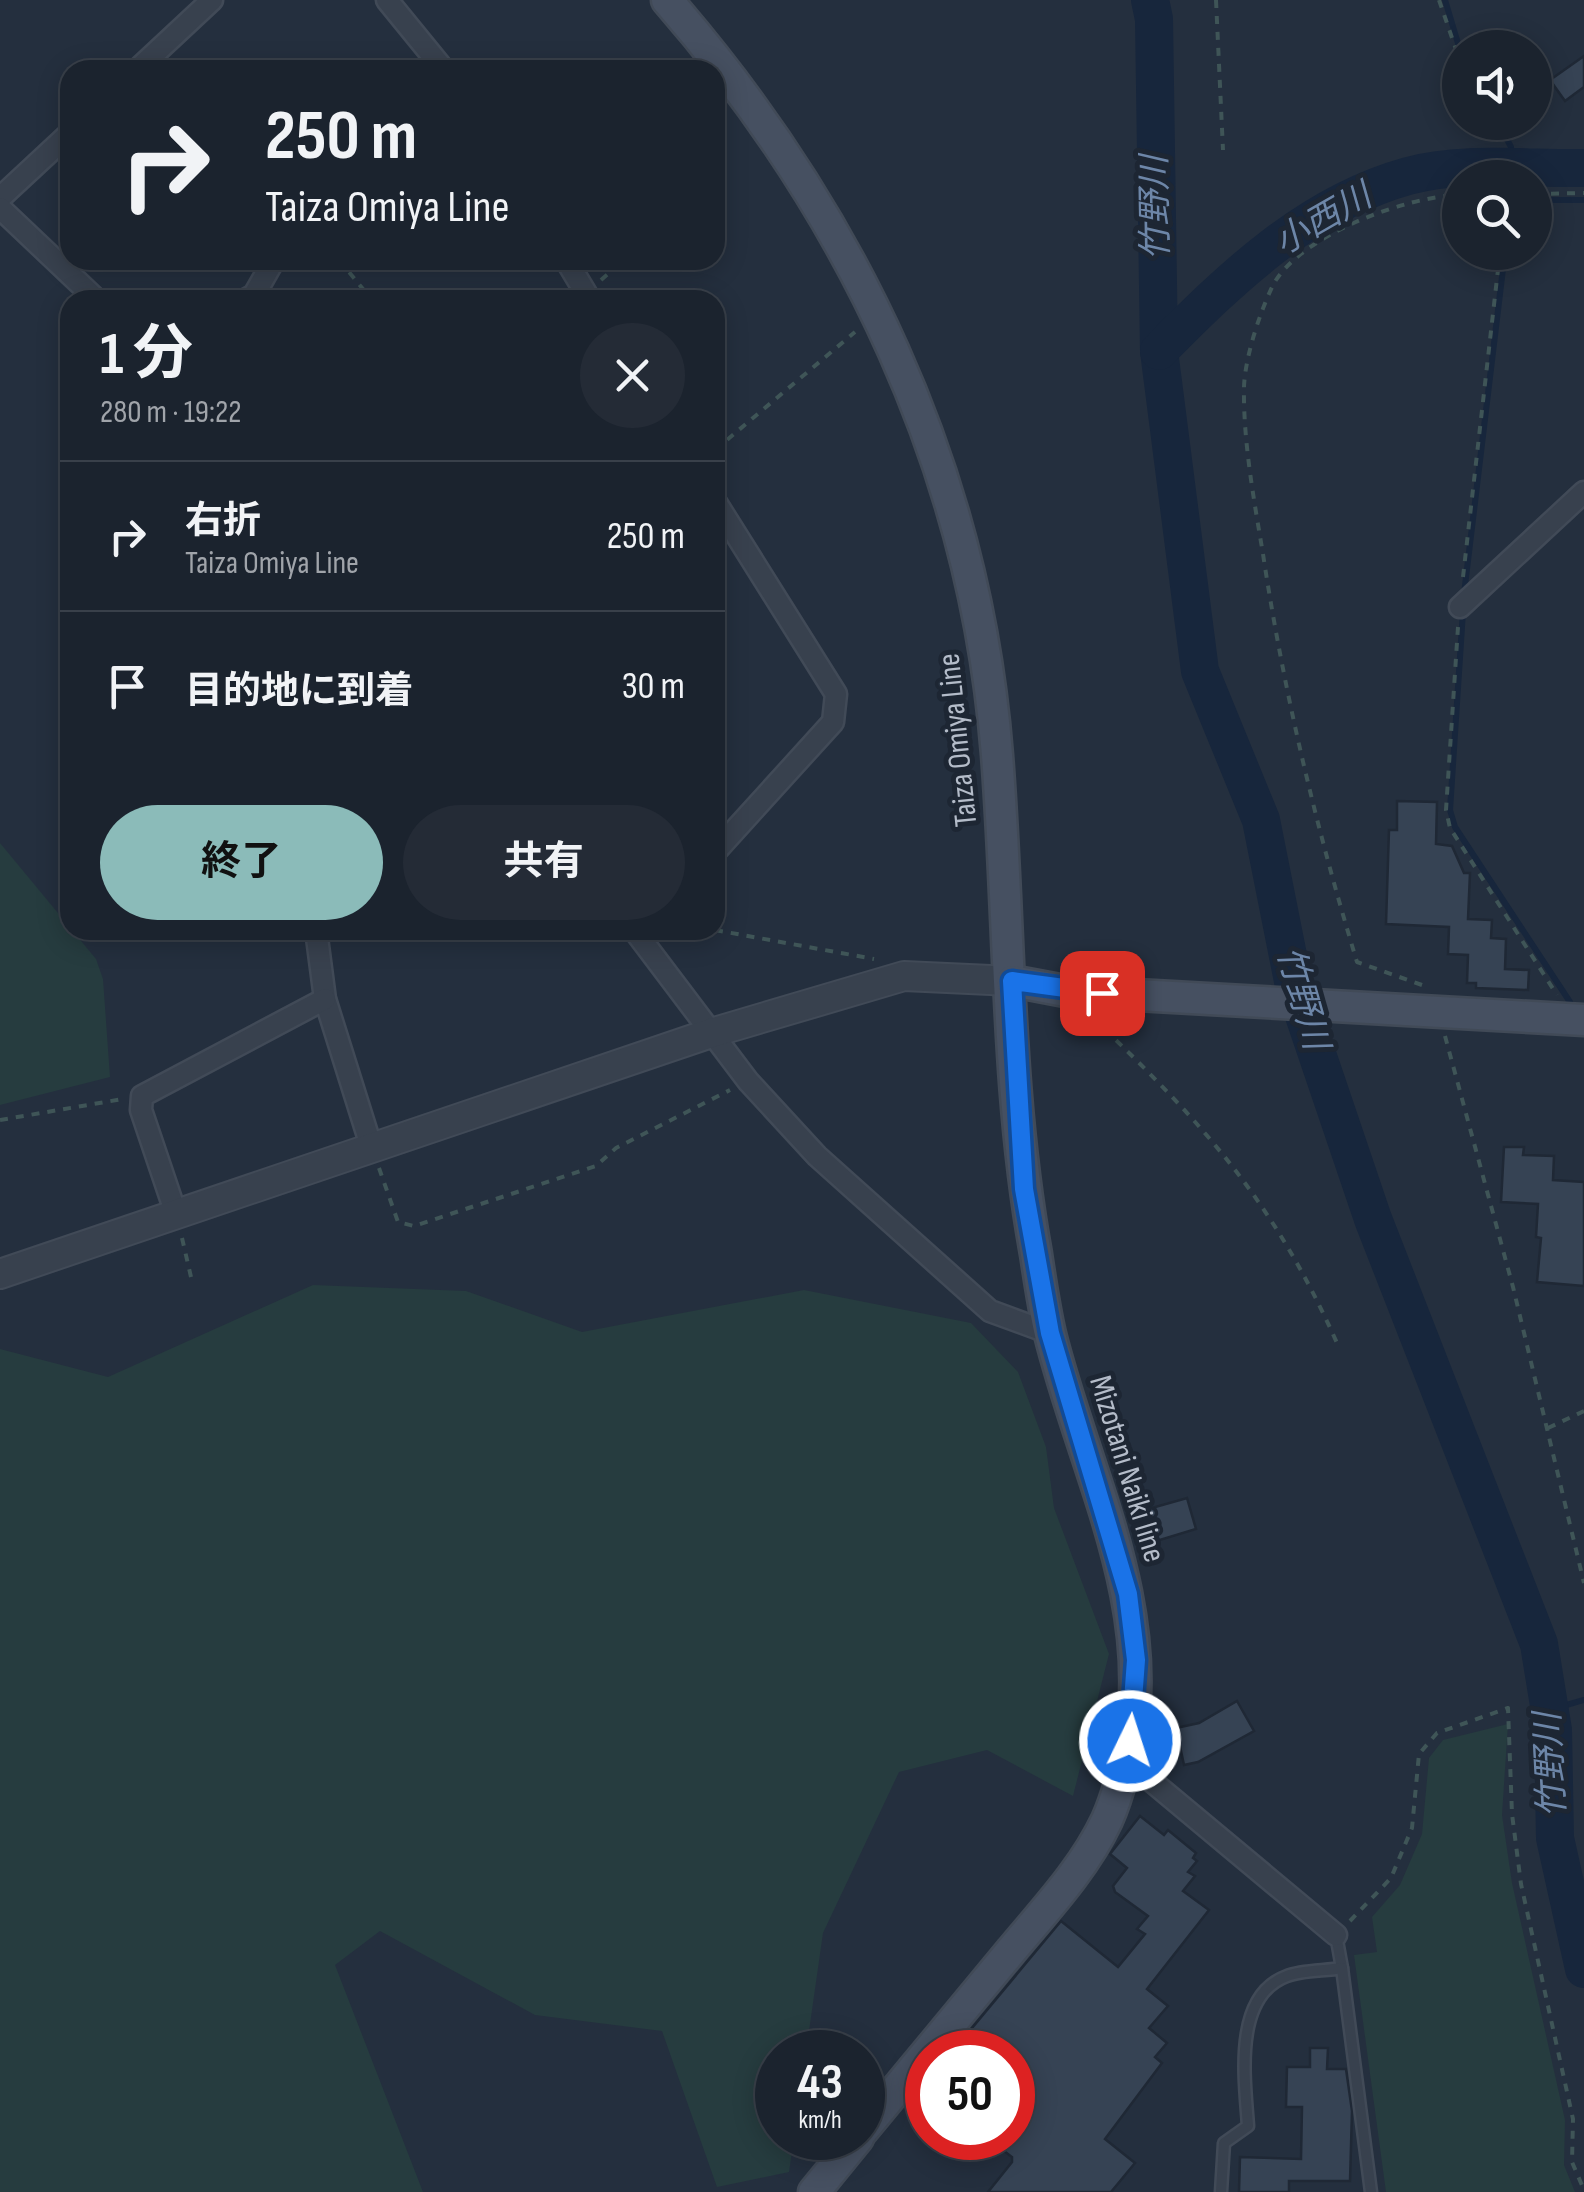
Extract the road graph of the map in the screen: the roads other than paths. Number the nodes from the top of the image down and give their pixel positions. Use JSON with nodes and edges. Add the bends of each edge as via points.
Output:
{"nodes":[{"id":1,"x":212,"y":0,"type":"edge"},
{"id":2,"x":387,"y":0,"type":"edge"},
{"id":3,"x":668,"y":0,"type":"edge"},
{"id":4,"x":148,"y":60,"type":"edge"},
{"id":5,"x":436,"y":60,"type":"edge"},
{"id":6,"x":716,"y":60,"type":"edge"},
{"id":7,"x":725,"y":71,"type":"edge"},
{"id":8,"x":60,"y":141,"type":"edge"},
{"id":9,"x":0,"y":198,"type":"edge"},
{"id":10,"x":0,"y":208,"type":"edge"},
{"id":11,"x":60,"y":265,"type":"edge"},
{"id":12,"x":65,"y":270,"type":"edge"},
{"id":13,"x":86,"y":290,"type":"edge"},
{"id":14,"x":1584,"y":492,"type":"edge"},
{"id":15,"x":725,"y":517,"type":"edge"},
{"id":16,"x":1460,"y":607,"type":"road end"},
{"id":17,"x":725,"y":841,"type":"edge"},
{"id":18,"x":317,"y":940,"type":"edge"},
{"id":19,"x":645,"y":940,"type":"edge"},
{"id":20,"x":1012,"y":981,"type":"junction"},
{"id":21,"x":324,"y":998,"type":"junction"},
{"id":22,"x":1579,"y":1020,"type":"edge"},
{"id":23,"x":711,"y":1033,"type":"junction"},
{"id":24,"x":372,"y":1149,"type":"junction"},
{"id":25,"x":176,"y":1214,"type":"junction"},
{"id":26,"x":0,"y":1274,"type":"edge"},
{"id":27,"x":1050,"y":1333,"type":"junction"},
{"id":28,"x":1125,"y":1759,"type":"junction"},
{"id":29,"x":1336,"y":1935,"type":"joint"},
{"id":30,"x":1342,"y":1968,"type":"junction"},
{"id":31,"x":885,"y":2103,"type":"edge"},
{"id":32,"x":842,"y":2160,"type":"edge"},
{"id":33,"x":821,"y":2190,"type":"edge"},
{"id":34,"x":1221,"y":2192,"type":"edge"},
{"id":35,"x":1371,"y":2192,"type":"edge"}],
"edges":[{"from":1,"to":4,"type":"street"},
{"from":2,"to":5,"type":"street"},
{"from":3,"to":6,"type":"main road","name":"Taiza Omiya Line"},
{"from":7,"to":20,"type":"main road","name":"Taiza Omiya Line","via":[[804,179],[878,313],[932,439],[971,574],[992,694]]},
{"from":8,"to":9,"type":"street"},
{"from":10,"to":11,"type":"street"},
{"from":12,"to":13,"type":"street"},
{"from":14,"to":16,"type":"street"},
{"from":15,"to":17,"type":"street","via":[[836,694],[832,722]]},
{"from":18,"to":21,"type":"street"},
{"from":19,"to":23,"type":"street"},
{"from":20,"to":22,"type":"main road","via":[[1065,992]]},
{"from":20,"to":23,"type":"street","via":[[904,976]]},
{"from":20,"to":27,"type":"main road","name":"Mizotani Naiki line","via":[[1024,1189]]},
{"from":21,"to":24,"type":"street"},
{"from":21,"to":25,"type":"street","via":[[142,1096],[140,1110]]},
{"from":23,"to":24,"type":"street"},
{"from":23,"to":27,"type":"street","via":[[817,1156],[990,1311]]},
{"from":24,"to":25,"type":"street"},
{"from":25,"to":26,"type":"street"},
{"from":27,"to":28,"type":"main road","name":"Mizotani Naiki line","via":[[1128,1594],[1136,1660]]},
{"from":28,"to":29,"type":"street"},
{"from":28,"to":31,"type":"main road","name":"Mizotani Naiki line","via":[[1108,1818],[1066,1885]]},
{"from":29,"to":30,"type":"lane"},
{"from":30,"to":34,"type":"lane","via":[[1288,1975],[1266,1988],[1254,2006],[1248,2126],[1224,2143]]},
{"from":30,"to":35,"type":"lane"},
{"from":32,"to":33,"type":"main road"}]}
